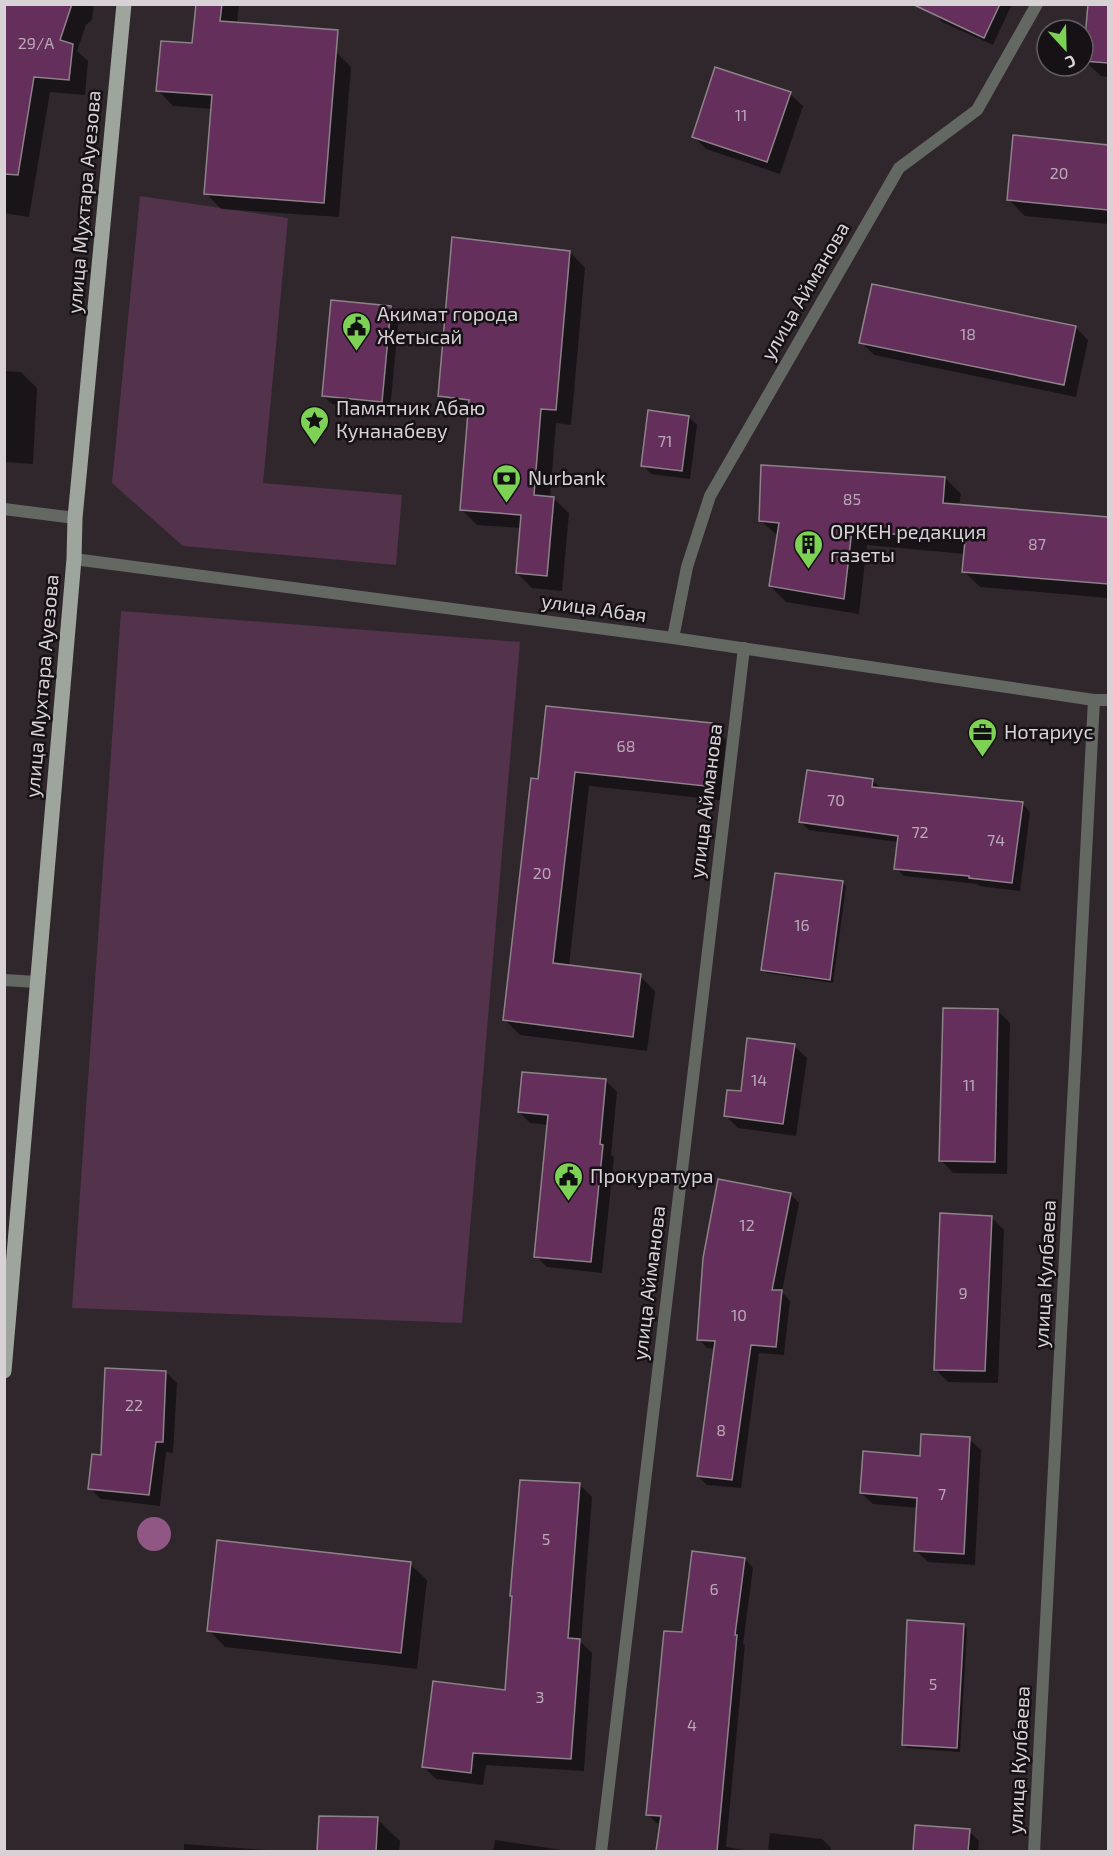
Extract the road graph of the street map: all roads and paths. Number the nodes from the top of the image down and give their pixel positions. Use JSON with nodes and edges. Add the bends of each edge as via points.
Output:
{"nodes":[{"id":1,"x":124,"y":4,"type":"edge"},
{"id":2,"x":1037,"y":4,"type":"edge"},
{"id":3,"x":4,"y":509,"type":"edge"},
{"id":4,"x":75,"y":518,"type":"junction"},
{"id":5,"x":74,"y":560,"type":"junction"},
{"id":6,"x":673,"y":638,"type":"junction"},
{"id":7,"x":744,"y":648,"type":"junction"},
{"id":8,"x":1095,"y":700,"type":"junction"},
{"id":9,"x":1108,"y":700,"type":"edge"},
{"id":10,"x":4,"y":980,"type":"edge"},
{"id":11,"x":37,"y":982,"type":"junction"},
{"id":12,"x":4,"y":1371,"type":"edge"},
{"id":13,"x":601,"y":1851,"type":"edge"},
{"id":14,"x":1034,"y":1851,"type":"edge"}],
"edges":[{"from":1,"to":4,"type":"main road","name":"улица Мухтара Ауезова"},
{"from":2,"to":6,"type":"street","name":"улица Айманова","via":[[977,110],[899,168],[715,486],[687,567]]},
{"from":3,"to":4,"type":"street"},
{"from":4,"to":5,"type":"main road","name":"улица Мухтара Ауезова"},
{"from":5,"to":6,"type":"street","name":"улица Абая"},
{"from":5,"to":11,"type":"main road","name":"улица Мухтара Ауезова"},
{"from":6,"to":7,"type":"street","name":"улица Абая"},
{"from":7,"to":8,"type":"street","name":"улица Абая"},
{"from":7,"to":13,"type":"street","name":"улица Айманова"},
{"from":8,"to":9,"type":"street","name":"улица Абая"},
{"from":8,"to":14,"type":"street","name":"улица Кулбаева"},
{"from":10,"to":11,"type":"street"},
{"from":11,"to":12,"type":"main road","name":"улица Мухтара Ауезова"}]}
